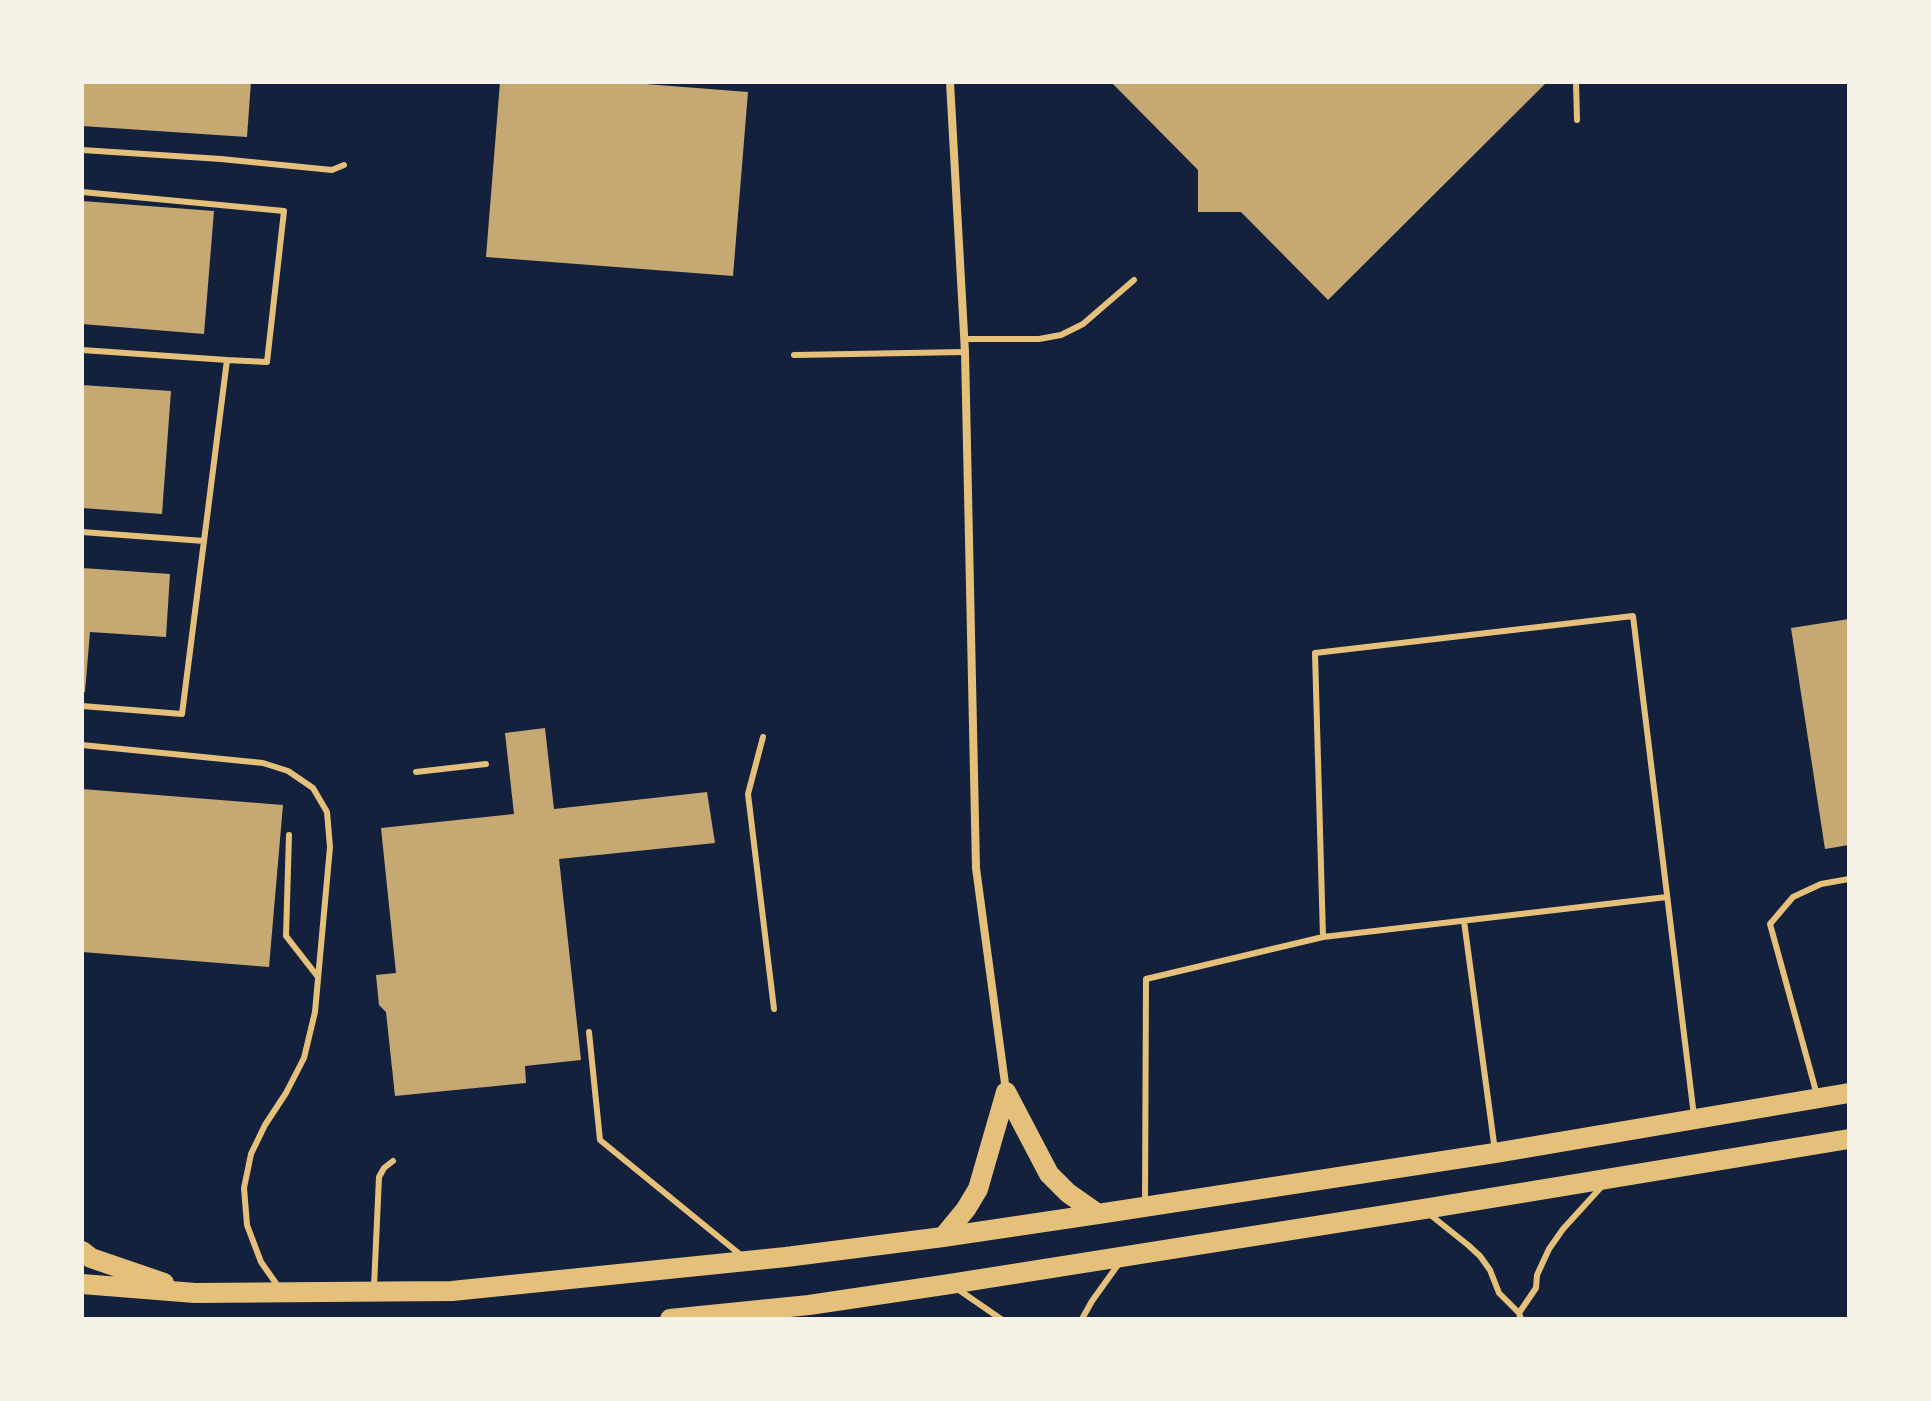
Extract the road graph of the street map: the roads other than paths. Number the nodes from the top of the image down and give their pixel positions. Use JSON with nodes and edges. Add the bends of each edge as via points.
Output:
{"nodes":[{"id":1,"x":950,"y":82,"type":"edge"},
{"id":2,"x":1576,"y":82,"type":"edge"},
{"id":3,"x":1577,"y":120,"type":"dead end"},
{"id":4,"x":82,"y":150,"type":"edge"},
{"id":5,"x":344,"y":165,"type":"dead end"},
{"id":6,"x":82,"y":192,"type":"edge"},
{"id":7,"x":1134,"y":280,"type":"dead end"},
{"id":8,"x":964,"y":339,"type":"junction"},
{"id":9,"x":82,"y":350,"type":"edge"},
{"id":10,"x":965,"y":352,"type":"junction"},
{"id":11,"x":794,"y":355,"type":"dead end"},
{"id":12,"x":227,"y":360,"type":"junction"},
{"id":13,"x":82,"y":532,"type":"edge"},
{"id":14,"x":204,"y":541,"type":"junction"},
{"id":15,"x":82,"y":706,"type":"edge"},
{"id":16,"x":763,"y":737,"type":"dead end"},
{"id":17,"x":82,"y":745,"type":"edge"},
{"id":18,"x":486,"y":764,"type":"dead end"},
{"id":19,"x":416,"y":772,"type":"dead end"},
{"id":20,"x":289,"y":835,"type":"dead end"},
{"id":21,"x":1849,"y":879,"type":"edge"},
{"id":22,"x":1667,"y":897,"type":"junction"},
{"id":23,"x":1464,"y":921,"type":"junction"},
{"id":24,"x":1323,"y":937,"type":"junction"},
{"id":25,"x":318,"y":978,"type":"junction"},
{"id":26,"x":774,"y":1009,"type":"dead end"},
{"id":27,"x":589,"y":1032,"type":"dead end"},
{"id":28,"x":1006,"y":1092,"type":"junction"},
{"id":29,"x":1849,"y":1093,"type":"edge"},
{"id":30,"x":1819,"y":1099,"type":"junction"},
{"id":31,"x":1694,"y":1119,"type":"junction"},
{"id":32,"x":1849,"y":1139,"type":"edge"},
{"id":33,"x":1495,"y":1153,"type":"junction"},
{"id":34,"x":393,"y":1161,"type":"dead end"},
{"id":35,"x":1610,"y":1178,"type":"junction"},
{"id":36,"x":1145,"y":1206,"type":"junction"},
{"id":37,"x":1424,"y":1209,"type":"junction"},
{"id":38,"x":1098,"y":1214,"type":"junction"},
{"id":39,"x":943,"y":1237,"type":"junction"},
{"id":40,"x":82,"y":1251,"type":"edge"},
{"id":41,"x":1125,"y":1256,"type":"junction"},
{"id":42,"x":748,"y":1261,"type":"junction"},
{"id":43,"x":82,"y":1284,"type":"edge"},
{"id":44,"x":950,"y":1284,"type":"junction"},
{"id":45,"x":282,"y":1292,"type":"junction"},
{"id":46,"x":374,"y":1292,"type":"junction"},
{"id":47,"x":195,"y":1293,"type":"junction"},
{"id":48,"x":808,"y":1312,"type":"edge"},
{"id":49,"x":1520,"y":1316,"type":"edge"},
{"id":50,"x":670,"y":1319,"type":"edge"},
{"id":51,"x":1001,"y":1319,"type":"edge"},
{"id":52,"x":1082,"y":1319,"type":"edge"}],
"edges":[{"from":1,"to":8,"type":"street"},
{"from":2,"to":3,"type":"lane"},
{"from":4,"to":5,"type":"lane","via":[[332,170]]},
{"from":6,"to":12,"type":"lane","via":[[284,211],[267,362]]},
{"from":7,"to":8,"type":"lane","via":[[1083,324],[1061,335]]},
{"from":8,"to":10,"type":"street"},
{"from":9,"to":12,"type":"lane"},
{"from":10,"to":11,"type":"lane"},
{"from":10,"to":28,"type":"street","via":[[976,868]]},
{"from":12,"to":14,"type":"lane"},
{"from":13,"to":14,"type":"lane"},
{"from":14,"to":15,"type":"lane","via":[[182,714]]},
{"from":16,"to":26,"type":"lane","via":[[748,794]]},
{"from":17,"to":25,"type":"lane","via":[[263,763],[288,771],[313,788],[327,812],[330,847]]},
{"from":18,"to":19,"type":"lane"},
{"from":20,"to":25,"type":"lane","via":[[286,936]]},
{"from":21,"to":30,"type":"lane","via":[[1793,897],[1770,924]]},
{"from":22,"to":23,"type":"lane"},
{"from":22,"to":24,"type":"lane","via":[[1633,616],[1315,653]]},
{"from":22,"to":31,"type":"lane"},
{"from":23,"to":24,"type":"lane"},
{"from":23,"to":33,"type":"lane"},
{"from":24,"to":36,"type":"lane","via":[[1146,979]]},
{"from":25,"to":45,"type":"lane","via":[[304,1058],[251,1154],[244,1188],[247,1225],[261,1262]]},
{"from":27,"to":42,"type":"lane","via":[[600,1140]]},
{"from":28,"to":38,"type":"main road","via":[[1049,1174]]},
{"from":28,"to":39,"type":"main road","via":[[978,1189]]},
{"from":29,"to":30,"type":"main road"},
{"from":30,"to":31,"type":"main road"},
{"from":31,"to":33,"type":"main road"},
{"from":32,"to":35,"type":"main road"},
{"from":33,"to":36,"type":"main road"},
{"from":34,"to":46,"type":"lane","via":[[379,1177]]},
{"from":35,"to":37,"type":"main road"},
{"from":35,"to":49,"type":"lane","via":[[1549,1249]]},
{"from":36,"to":38,"type":"main road"},
{"from":37,"to":41,"type":"main road"},
{"from":37,"to":49,"type":"lane","via":[[1480,1256],[1499,1293]]},
{"from":38,"to":39,"type":"main road"},
{"from":39,"to":42,"type":"main road"},
{"from":40,"to":47,"type":"main road"},
{"from":41,"to":44,"type":"main road"},
{"from":41,"to":52,"type":"lane"},
{"from":42,"to":46,"type":"main road","via":[[452,1291]]},
{"from":43,"to":47,"type":"main road"},
{"from":44,"to":48,"type":"main road"},
{"from":44,"to":51,"type":"lane"},
{"from":45,"to":46,"type":"main road"},
{"from":45,"to":47,"type":"main road"},
{"from":48,"to":50,"type":"main road"}]}
